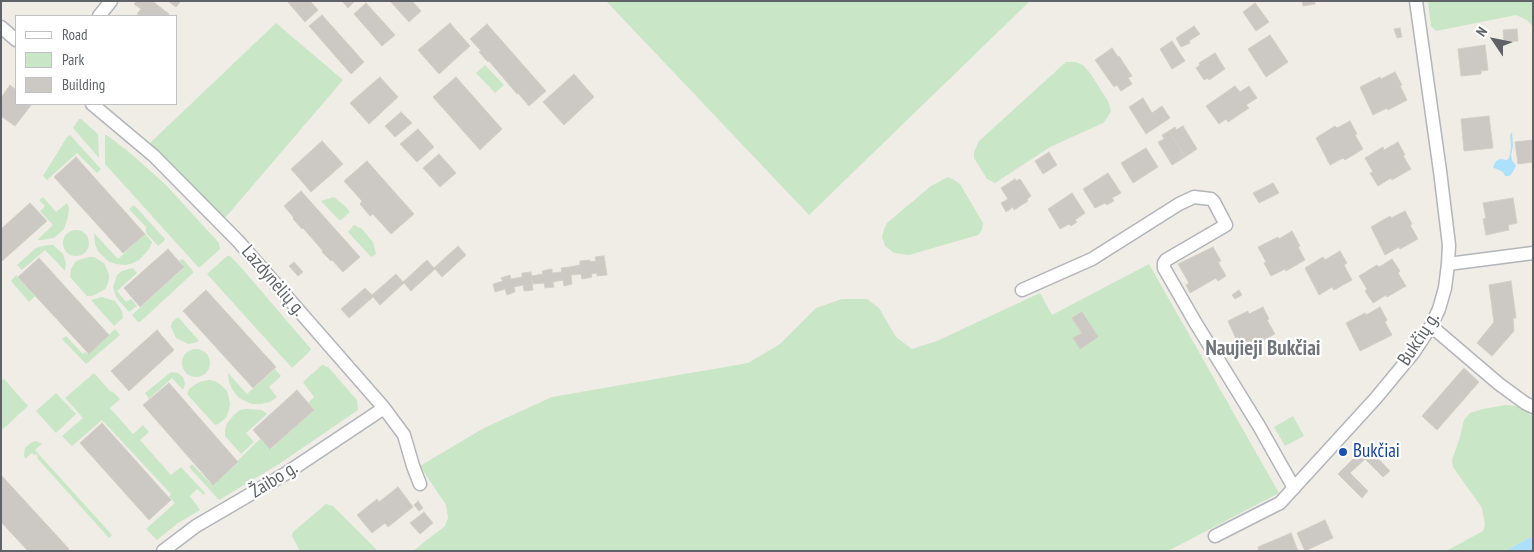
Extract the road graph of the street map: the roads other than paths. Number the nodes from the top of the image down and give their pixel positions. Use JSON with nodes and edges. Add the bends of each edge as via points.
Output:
{"nodes":[{"id":1,"x":111,"y":1,"type":"edge"},
{"id":2,"x":1416,"y":1,"type":"edge"},
{"id":3,"x":100,"y":15,"type":"edge"},
{"id":4,"x":1,"y":27,"type":"edge"},
{"id":5,"x":15,"y":39,"type":"edge"},
{"id":6,"x":93,"y":105,"type":"edge"},
{"id":7,"x":1533,"y":253,"type":"edge"},
{"id":8,"x":1448,"y":264,"type":"junction"},
{"id":9,"x":1022,"y":290,"type":"dead end"},
{"id":10,"x":1431,"y":326,"type":"junction"},
{"id":11,"x":1533,"y":407,"type":"edge"},
{"id":12,"x":384,"y":408,"type":"junction"},
{"id":13,"x":420,"y":484,"type":"dead end"},
{"id":14,"x":1294,"y":488,"type":"junction"},
{"id":15,"x":1215,"y":536,"type":"dead end"},
{"id":16,"x":163,"y":551,"type":"edge"}],
"edges":[{"from":1,"to":3,"type":"street"},
{"from":2,"to":8,"type":"street","name":"Bukčių g.","via":[[1444,196]]},
{"from":4,"to":5,"type":"street"},
{"from":6,"to":12,"type":"street","name":"Lazdynėlių g.","via":[[154,156],[238,241]]},
{"from":7,"to":8,"type":"street"},
{"from":8,"to":10,"type":"street","name":"Bukčių g.","via":[[1445,288]]},
{"from":9,"to":14,"type":"street","via":[[1092,259],[1179,204],[1194,197],[1210,198],[1226,225],[1166,260],[1164,268]]},
{"from":10,"to":11,"type":"street","via":[[1499,384]]},
{"from":10,"to":14,"type":"street","name":"Bukčių g.","via":[[1376,398]]},
{"from":12,"to":13,"type":"street","name":"Lazdynėlių g.","via":[[404,436]]},
{"from":12,"to":16,"type":"street","name":"Žaibo g.","via":[[270,484],[196,526]]},
{"from":14,"to":15,"type":"street","name":"Bukčių g.","via":[[1280,503]]}]}
